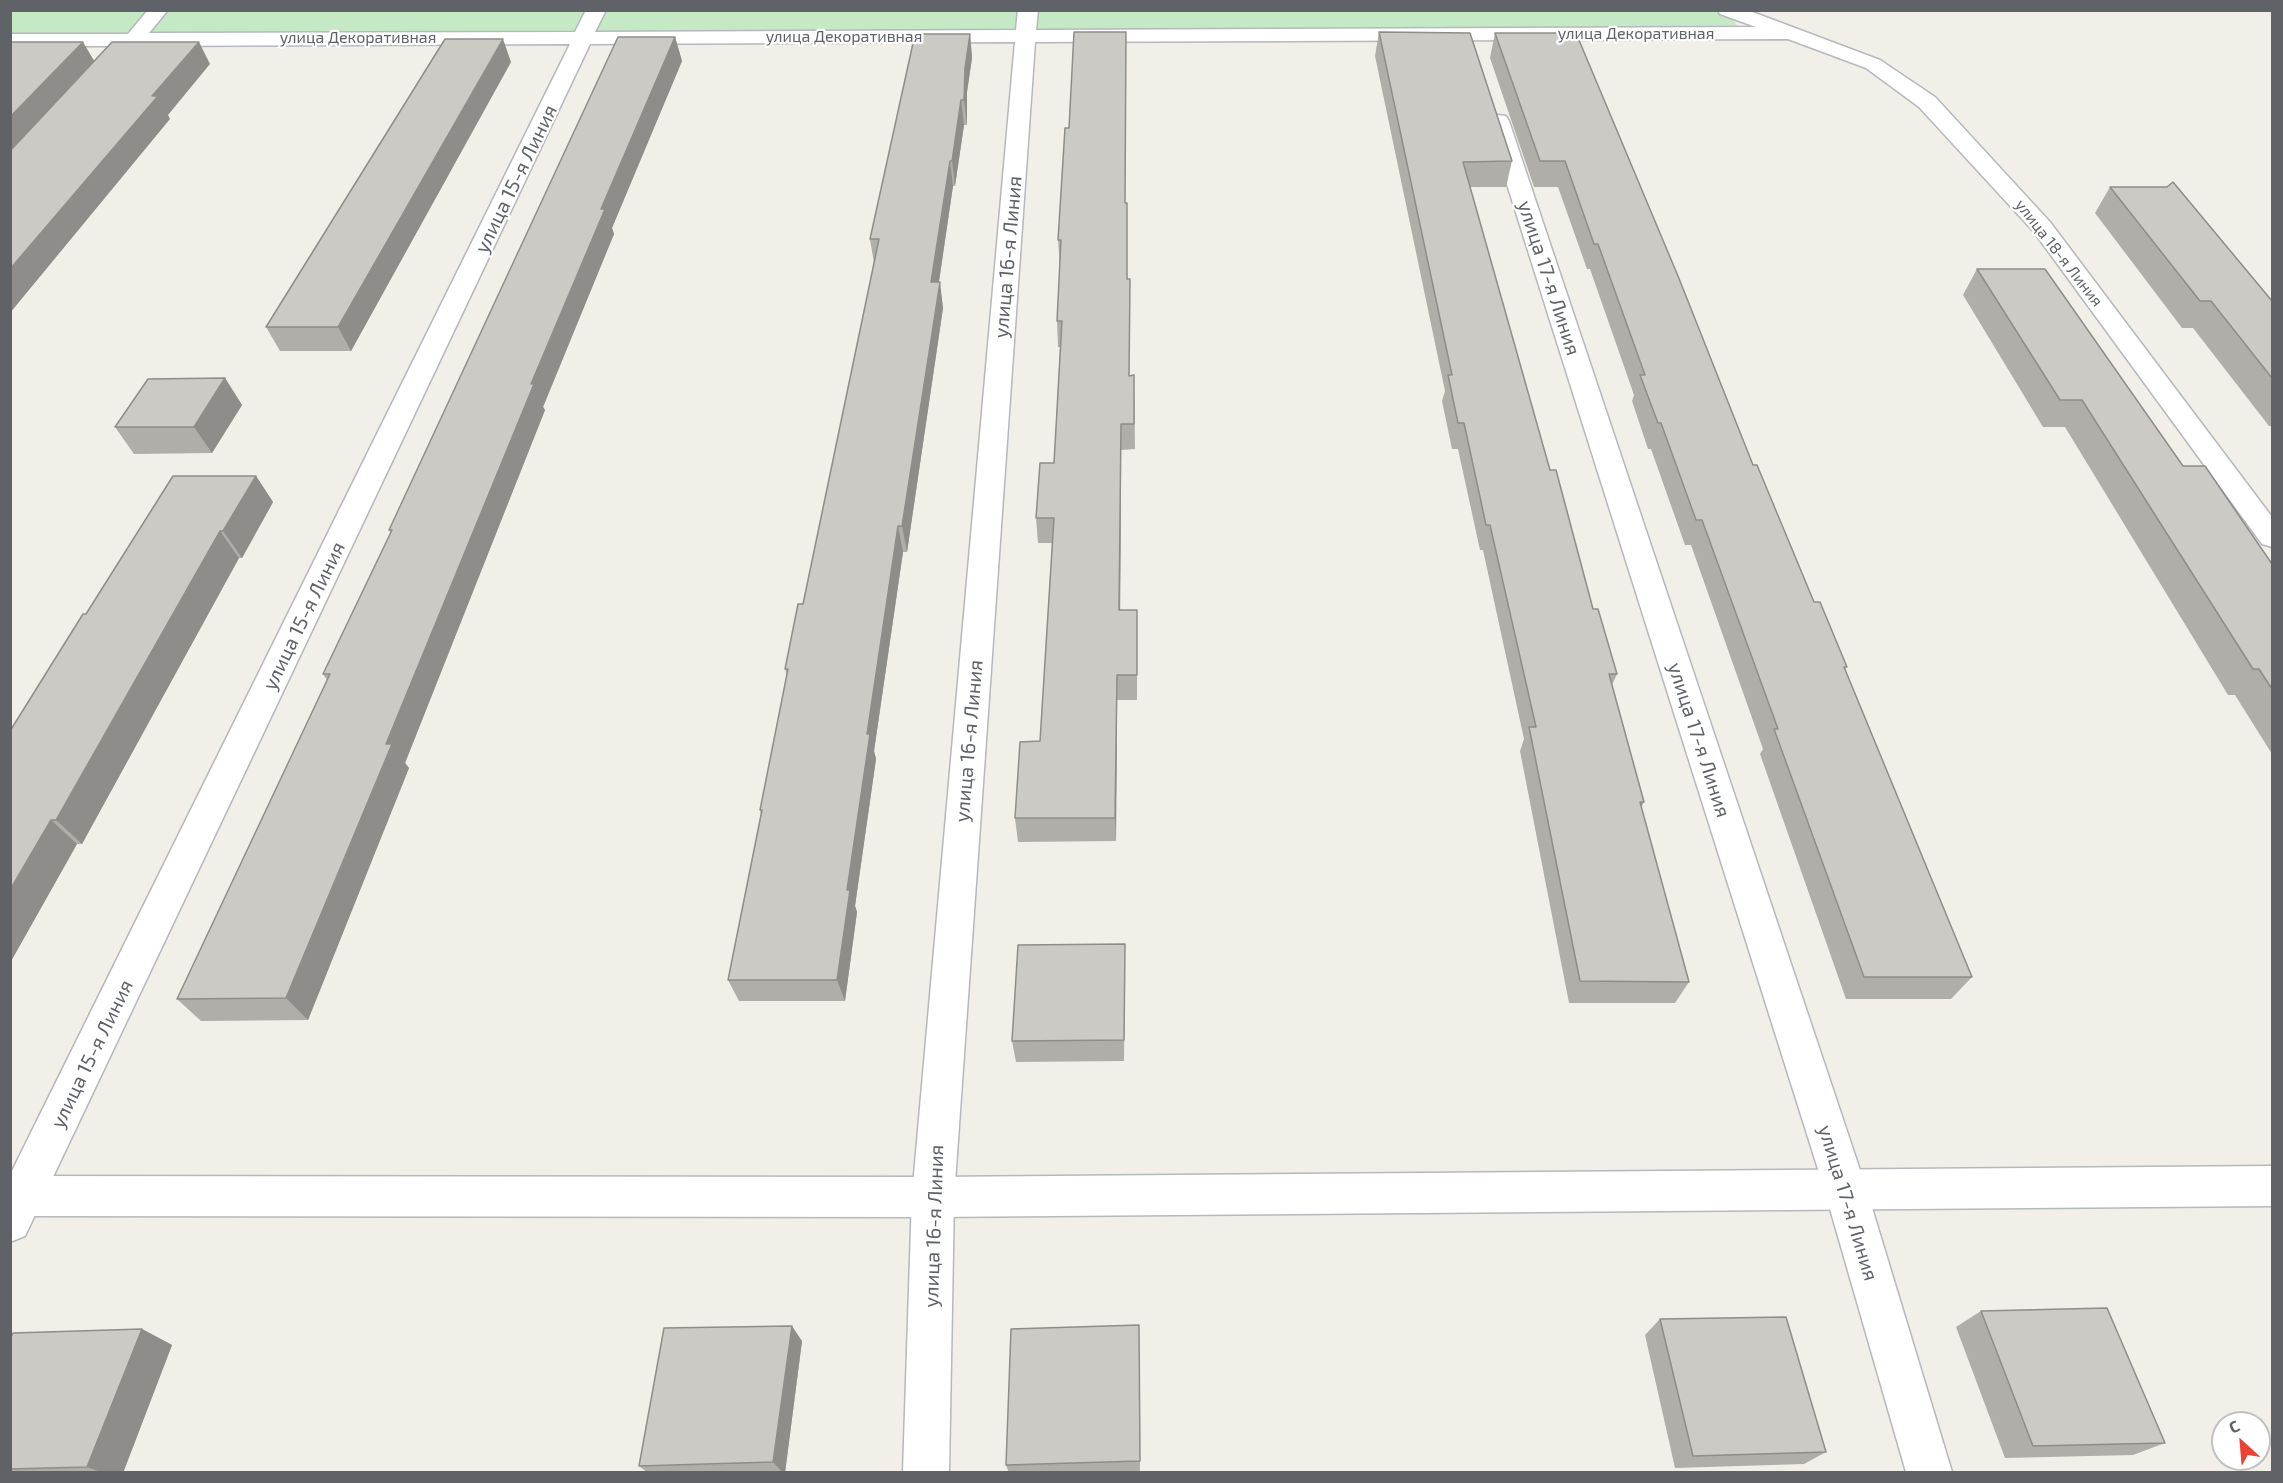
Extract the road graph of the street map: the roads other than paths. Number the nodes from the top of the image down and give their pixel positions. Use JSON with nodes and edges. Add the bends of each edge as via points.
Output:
{"nodes":[{"id":1,"x":159,"y":10,"type":"edge"},
{"id":2,"x":1727,"y":10,"type":"edge"},
{"id":3,"x":1466,"y":22,"type":"edge"},
{"id":4,"x":1027,"y":23,"type":"edge"},
{"id":5,"x":590,"y":24,"type":"edge"},
{"id":6,"x":1790,"y":33,"type":"junction"},
{"id":7,"x":134,"y":39,"type":"junction"},
{"id":8,"x":10,"y":40,"type":"edge"},
{"id":9,"x":111,"y":65,"type":"edge"},
{"id":10,"x":2272,"y":537,"type":"edge"},
{"id":11,"x":2272,"y":1186,"type":"edge"},
{"id":12,"x":1845,"y":1188,"type":"junction"},
{"id":13,"x":933,"y":1197,"type":"junction"},
{"id":14,"x":17,"y":1209,"type":"edge"},
{"id":15,"x":926,"y":1473,"type":"edge"},
{"id":16,"x":1929,"y":1473,"type":"edge"}],
"edges":[{"from":1,"to":7,"type":"street"},
{"from":2,"to":6,"type":"street","name":"улица Декоративная"},
{"from":3,"to":4,"type":"street","name":"улица Декоративная"},
{"from":3,"to":6,"type":"street","name":"улица Декоративная"},
{"from":3,"to":12,"type":"street","name":"улица 17-я Линия"},
{"from":4,"to":5,"type":"street","name":"улица Декоративная"},
{"from":4,"to":13,"type":"street","name":"улица 16-я Линия"},
{"from":5,"to":7,"type":"street","name":"улица Декоративная"},
{"from":5,"to":14,"type":"street","name":"улица 15-я Линия"},
{"from":6,"to":10,"type":"street","name":"улица 18-я Линия","via":[[1873,64],[1927,102],[2042,227]]},
{"from":7,"to":8,"type":"street","name":"улица Декоративная"},
{"from":7,"to":9,"type":"street"},
{"from":11,"to":12,"type":"street"},
{"from":12,"to":13,"type":"street"},
{"from":12,"to":16,"type":"street","name":"улица 17-я Линия"},
{"from":13,"to":14,"type":"street"},
{"from":13,"to":15,"type":"street","name":"улица 16-я Линия"}]}
